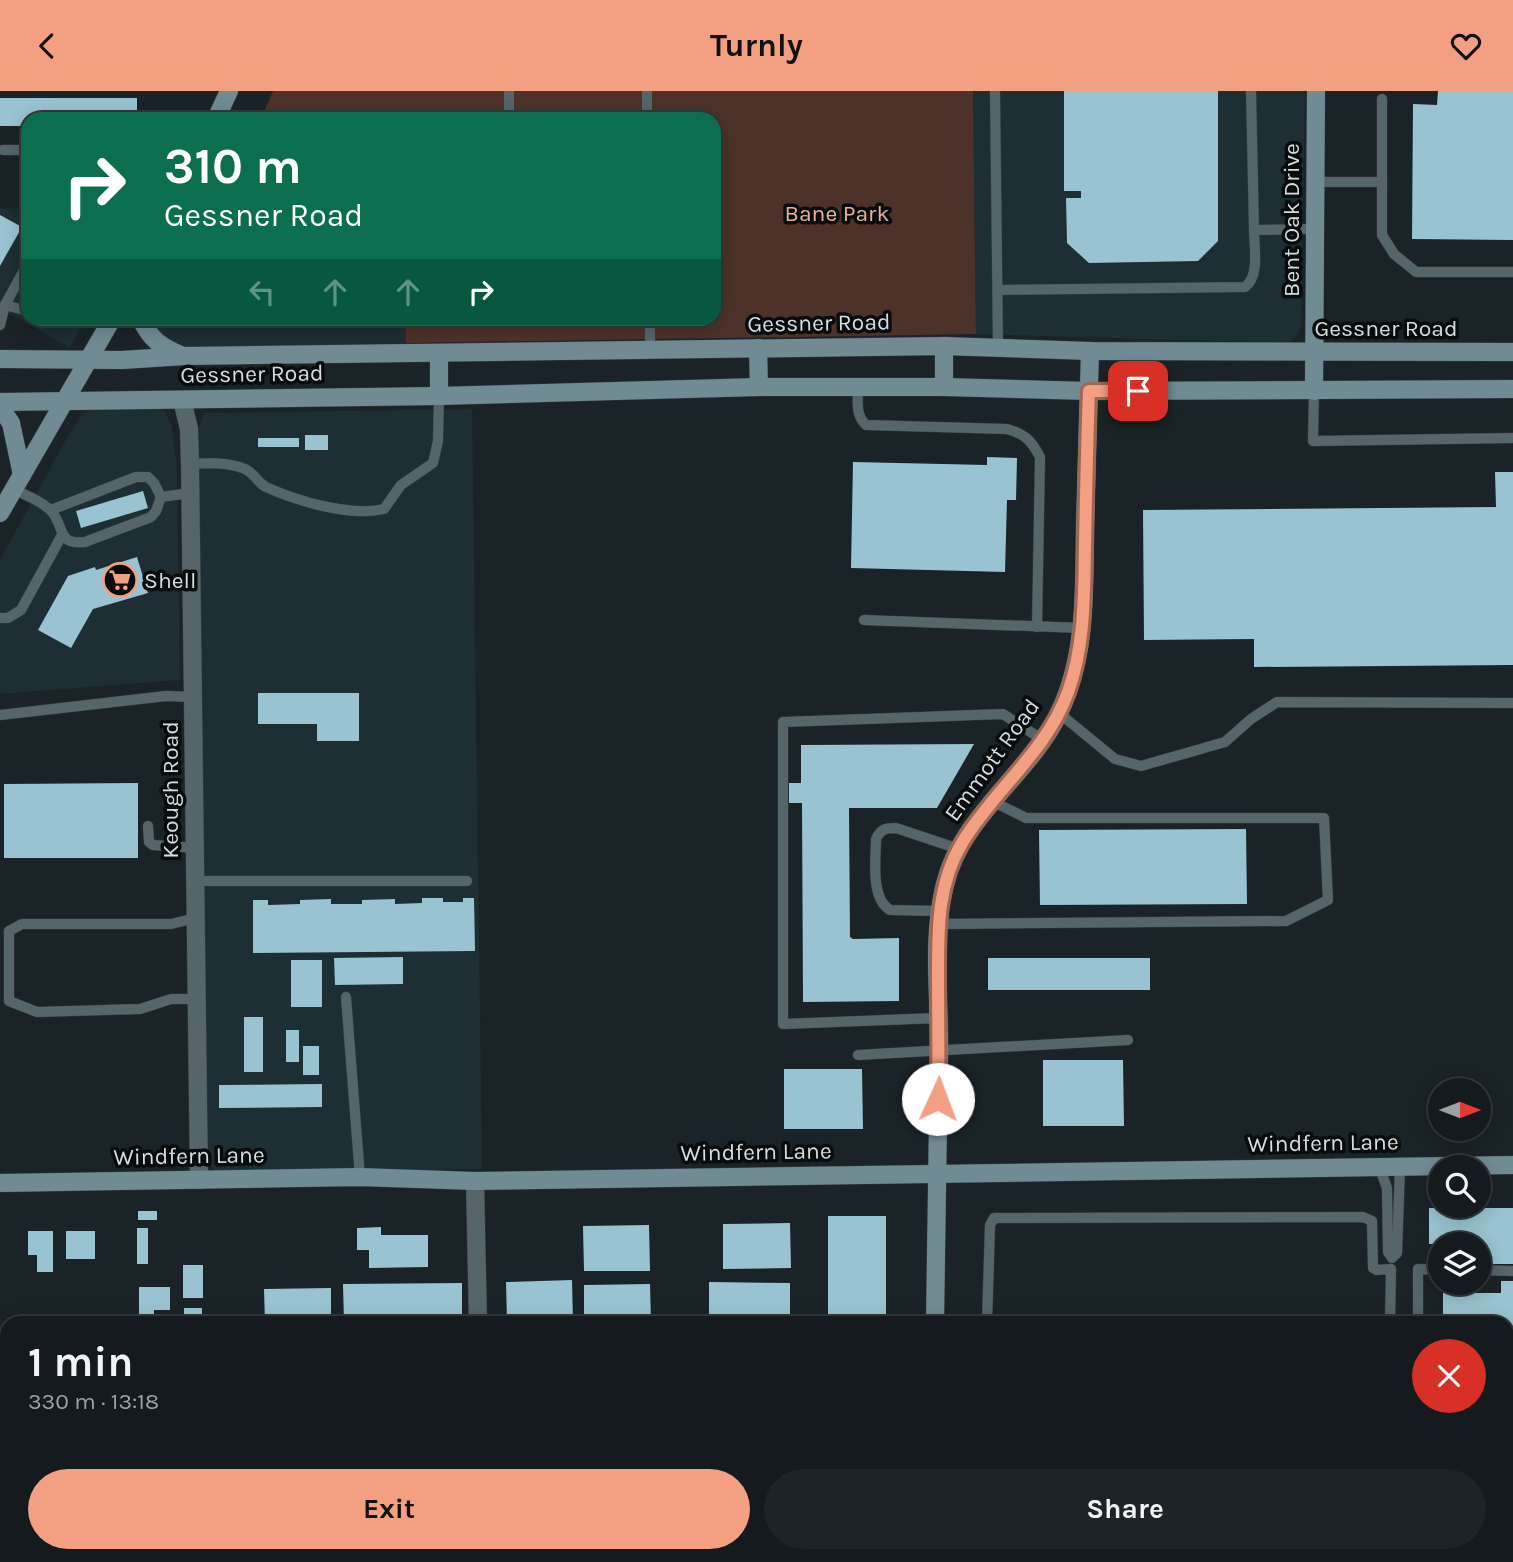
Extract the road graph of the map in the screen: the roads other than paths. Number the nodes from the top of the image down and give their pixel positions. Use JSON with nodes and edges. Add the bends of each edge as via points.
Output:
{"nodes":[{"id":1,"x":229,"y":91,"type":"edge"},
{"id":2,"x":509,"y":91,"type":"edge"},
{"id":3,"x":647,"y":91,"type":"edge"},
{"id":4,"x":996,"y":91,"type":"edge"},
{"id":5,"x":1251,"y":91,"type":"edge"},
{"id":6,"x":1316,"y":91,"type":"edge"},
{"id":7,"x":1382,"y":99,"type":"dead end"},
{"id":8,"x":219,"y":112,"type":"edge"},
{"id":9,"x":509,"y":112,"type":"edge"},
{"id":10,"x":647,"y":112,"type":"edge"},
{"id":11,"x":3,"y":150,"type":"dead end"},
{"id":12,"x":21,"y":150,"type":"edge"},
{"id":13,"x":1315,"y":182,"type":"junction"},
{"id":14,"x":1381,"y":182,"type":"junction"},
{"id":15,"x":1315,"y":229,"type":"junction"},
{"id":16,"x":1254,"y":230,"type":"junction"},
{"id":17,"x":1513,"y":272,"type":"edge"},
{"id":18,"x":21,"y":276,"type":"edge"},
{"id":19,"x":998,"y":290,"type":"junction"},
{"id":20,"x":5,"y":305,"type":"junction"},
{"id":21,"x":21,"y":309,"type":"edge"},
{"id":22,"x":0,"y":325,"type":"edge"},
{"id":23,"x":108,"y":326,"type":"edge"},
{"id":24,"x":145,"y":326,"type":"edge"},
{"id":25,"x":650,"y":326,"type":"edge"},
{"id":26,"x":944,"y":346,"type":"junction"},
{"id":27,"x":758,"y":348,"type":"junction"},
{"id":28,"x":998,"y":348,"type":"junction"},
{"id":29,"x":650,"y":351,"type":"junction"},
{"id":30,"x":1090,"y":351,"type":"junction"},
{"id":31,"x":1315,"y":352,"type":"junction"},
{"id":32,"x":1513,"y":352,"type":"edge"},
{"id":33,"x":439,"y":353,"type":"junction"},
{"id":34,"x":184,"y":356,"type":"junction"},
{"id":35,"x":0,"y":359,"type":"edge"},
{"id":36,"x":86,"y":360,"type":"junction"},
{"id":37,"x":758,"y":387,"type":"junction"},
{"id":38,"x":858,"y":387,"type":"junction"},
{"id":39,"x":944,"y":387,"type":"junction"},
{"id":40,"x":1513,"y":389,"type":"edge"},
{"id":41,"x":1089,"y":391,"type":"junction"},
{"id":42,"x":1314,"y":391,"type":"junction"},
{"id":43,"x":439,"y":396,"type":"junction"},
{"id":44,"x":182,"y":400,"type":"junction"},
{"id":45,"x":64,"y":401,"type":"junction"},
{"id":46,"x":0,"y":404,"type":"edge"},
{"id":47,"x":1513,"y":438,"type":"edge"},
{"id":48,"x":190,"y":464,"type":"junction"},
{"id":49,"x":18,"y":482,"type":"junction"},
{"id":50,"x":191,"y":493,"type":"junction"},
{"id":51,"x":161,"y":497,"type":"junction"},
{"id":52,"x":51,"y":510,"type":"junction"},
{"id":53,"x":0,"y":513,"type":"edge"},
{"id":54,"x":62,"y":535,"type":"junction"},
{"id":55,"x":0,"y":618,"type":"edge"},
{"id":56,"x":864,"y":620,"type":"dead end"},
{"id":57,"x":1037,"y":627,"type":"junction"},
{"id":58,"x":1081,"y":628,"type":"junction"},
{"id":59,"x":194,"y":697,"type":"junction"},
{"id":60,"x":1513,"y":703,"type":"edge"},
{"id":61,"x":1059,"y":713,"type":"junction"},
{"id":62,"x":0,"y":715,"type":"edge"},
{"id":63,"x":1043,"y":740,"type":"junction"},
{"id":64,"x":992,"y":801,"type":"junction"},
{"id":65,"x":148,"y":826,"type":"dead end"},
{"id":66,"x":195,"y":848,"type":"junction"},
{"id":67,"x":959,"y":849,"type":"junction"},
{"id":68,"x":195,"y":881,"type":"junction"},
{"id":69,"x":467,"y":881,"type":"dead end"},
{"id":70,"x":939,"y":917,"type":"junction"},
{"id":71,"x":196,"y":918,"type":"junction"},
{"id":72,"x":346,"y":997,"type":"dead end"},
{"id":73,"x":197,"y":999,"type":"junction"},
{"id":74,"x":938,"y":1018,"type":"junction"},
{"id":75,"x":1128,"y":1040,"type":"dead end"},
{"id":76,"x":939,"y":1049,"type":"junction"},
{"id":77,"x":858,"y":1055,"type":"dead end"},
{"id":78,"x":1513,"y":1165,"type":"edge"},
{"id":79,"x":1379,"y":1166,"type":"junction"},
{"id":80,"x":1399,"y":1166,"type":"junction"},
{"id":81,"x":936,"y":1174,"type":"junction"},
{"id":82,"x":360,"y":1177,"type":"junction"},
{"id":83,"x":199,"y":1180,"type":"junction"},
{"id":84,"x":475,"y":1181,"type":"junction"},
{"id":85,"x":0,"y":1183,"type":"edge"},
{"id":86,"x":1392,"y":1263,"type":"junction"},
{"id":87,"x":1428,"y":1269,"type":"edge"},
{"id":88,"x":1491,"y":1270,"type":"edge"},
{"id":89,"x":1513,"y":1271,"type":"edge"},
{"id":90,"x":478,"y":1316,"type":"edge"},
{"id":91,"x":935,"y":1316,"type":"edge"},
{"id":92,"x":987,"y":1316,"type":"edge"},
{"id":93,"x":1390,"y":1316,"type":"edge"},
{"id":94,"x":1418,"y":1316,"type":"edge"}],
"edges":[{"from":1,"to":8,"type":"main road"},
{"from":2,"to":9,"type":"lane"},
{"from":3,"to":10,"type":"lane"},
{"from":4,"to":19,"type":"lane"},
{"from":5,"to":16,"type":"lane"},
{"from":6,"to":13,"type":"main road","name":"Bent Oak Drive"},
{"from":7,"to":14,"type":"lane"},
{"from":11,"to":12,"type":"lane"},
{"from":13,"to":14,"type":"lane"},
{"from":13,"to":15,"type":"main road","name":"Bent Oak Drive"},
{"from":14,"to":17,"type":"lane","via":[[1382,235],[1394,254],[1416,272]]},
{"from":15,"to":16,"type":"lane"},
{"from":15,"to":31,"type":"main road","name":"Bent Oak Drive"},
{"from":16,"to":19,"type":"lane","via":[[1254,273],[1245,287]]},
{"from":18,"to":20,"type":"lane"},
{"from":19,"to":28,"type":"lane"},
{"from":20,"to":21,"type":"lane"},
{"from":20,"to":22,"type":"lane"},
{"from":23,"to":36,"type":"main road"},
{"from":24,"to":34,"type":"main road","via":[[163,348]]},
{"from":25,"to":29,"type":"lane"},
{"from":26,"to":27,"type":"main road","name":"Gessner Road"},
{"from":26,"to":28,"type":"main road","name":"Gessner Road"},
{"from":26,"to":39,"type":"main road"},
{"from":27,"to":29,"type":"main road","name":"Gessner Road"},
{"from":27,"to":37,"type":"main road"},
{"from":28,"to":30,"type":"main road","name":"Gessner Road"},
{"from":29,"to":33,"type":"main road","name":"Gessner Road"},
{"from":30,"to":31,"type":"main road","name":"Gessner Road"},
{"from":30,"to":41,"type":"main road","name":"Emmott Road"},
{"from":31,"to":32,"type":"main road","name":"Gessner Road"},
{"from":31,"to":42,"type":"main road","name":"Bent Oak Drive"},
{"from":33,"to":34,"type":"main road","name":"Gessner Road"},
{"from":33,"to":43,"type":"main road"},
{"from":34,"to":36,"type":"main road","name":"Gessner Road"},
{"from":35,"to":36,"type":"main road","name":"Gessner Road"},
{"from":36,"to":45,"type":"main road"},
{"from":37,"to":38,"type":"main road","name":"Gessner Road"},
{"from":37,"to":43,"type":"main road","name":"Gessner Road"},
{"from":38,"to":39,"type":"main road","name":"Gessner Road"},
{"from":38,"to":57,"type":"lane","via":[[858,412],[866,425],[1007,429],[1023,433],[1032,442],[1040,457]]},
{"from":39,"to":41,"type":"main road","name":"Gessner Road"},
{"from":40,"to":42,"type":"main road","name":"Gessner Road"},
{"from":41,"to":42,"type":"main road","name":"Gessner Road"},
{"from":41,"to":58,"type":"main road","name":"Emmott Road"},
{"from":42,"to":47,"type":"lane","via":[[1313,441]]},
{"from":43,"to":44,"type":"main road","name":"Gessner Road"},
{"from":43,"to":48,"type":"lane","via":[[433,463],[401,485],[384,509],[370,512],[308,502],[263,485],[247,469]]},
{"from":44,"to":45,"type":"main road","name":"Gessner Road"},
{"from":44,"to":48,"type":"street","name":"Keough Road"},
{"from":45,"to":46,"type":"main road","name":"Gessner Road"},
{"from":45,"to":49,"type":"main road"},
{"from":46,"to":49,"type":"main road","via":[[11,423]]},
{"from":48,"to":50,"type":"street","name":"Keough Road"},
{"from":49,"to":52,"type":"lane"},
{"from":49,"to":53,"type":"main road"},
{"from":50,"to":51,"type":"lane"},
{"from":50,"to":59,"type":"street","name":"Keough Road"},
{"from":51,"to":52,"type":"lane","via":[[148,477],[136,477]]},
{"from":51,"to":54,"type":"lane","via":[[151,517],[85,542],[67,541]]},
{"from":52,"to":54,"type":"lane"},
{"from":54,"to":55,"type":"lane","via":[[20,610]]},
{"from":56,"to":57,"type":"lane"},
{"from":57,"to":58,"type":"lane"},
{"from":58,"to":61,"type":"main road","name":"Emmott Road","via":[[1075,670]]},
{"from":59,"to":62,"type":"lane","via":[[166,696]]},
{"from":59,"to":66,"type":"street","name":"Keough Road"},
{"from":60,"to":61,"type":"lane","via":[[1277,702],[1225,742],[1141,766],[1115,759]]},
{"from":61,"to":63,"type":"main road","name":"Emmott Road"},
{"from":63,"to":64,"type":"main road","name":"Emmott Road"},
{"from":63,"to":74,"type":"lane","via":[[1003,714],[783,722],[783,1024]]},
{"from":64,"to":67,"type":"main road","name":"Emmott Road"},
{"from":64,"to":70,"type":"lane","via":[[1026,818],[1324,818],[1328,900],[1286,921]]},
{"from":65,"to":66,"type":"lane","via":[[153,845]]},
{"from":66,"to":68,"type":"street","name":"Keough Road"},
{"from":67,"to":70,"type":"main road","name":"Emmott Road","via":[[946,879]]},
{"from":67,"to":70,"type":"lane","via":[[896,828],[880,831],[876,839],[878,894],[884,906]]},
{"from":68,"to":69,"type":"lane"},
{"from":68,"to":71,"type":"street","name":"Keough Road"},
{"from":70,"to":74,"type":"main road","name":"Emmott Road"},
{"from":71,"to":73,"type":"street","name":"Keough Road"},
{"from":71,"to":73,"type":"lane","via":[[171,924],[22,924],[9,931],[9,1001],[37,1012],[140,1009],[171,999]]},
{"from":72,"to":82,"type":"lane"},
{"from":73,"to":83,"type":"street","name":"Keough Road"},
{"from":74,"to":76,"type":"main road","name":"Emmott Road"},
{"from":75,"to":76,"type":"lane"},
{"from":76,"to":77,"type":"lane"},
{"from":76,"to":81,"type":"main road","name":"Emmott Road"},
{"from":78,"to":80,"type":"main road","name":"Windfern Lane"},
{"from":79,"to":80,"type":"main road","name":"Windfern Lane"},
{"from":79,"to":81,"type":"main road","name":"Windfern Lane"},
{"from":79,"to":86,"type":"lane","via":[[1387,1188]]},
{"from":80,"to":86,"type":"lane","via":[[1397,1253]]},
{"from":81,"to":84,"type":"main road","name":"Windfern Lane"},
{"from":81,"to":91,"type":"main road","name":"Emmott Road"},
{"from":82,"to":83,"type":"main road","name":"Windfern Lane"},
{"from":82,"to":84,"type":"main road","name":"Windfern Lane"},
{"from":83,"to":85,"type":"main road","name":"Windfern Lane"},
{"from":84,"to":90,"type":"street"},
{"from":86,"to":92,"type":"lane","via":[[1373,1268],[1372,1221],[1363,1217],[994,1218],[990,1225]]},
{"from":86,"to":93,"type":"lane"},
{"from":87,"to":94,"type":"lane","via":[[1418,1269]]},
{"from":88,"to":89,"type":"lane"}]}
